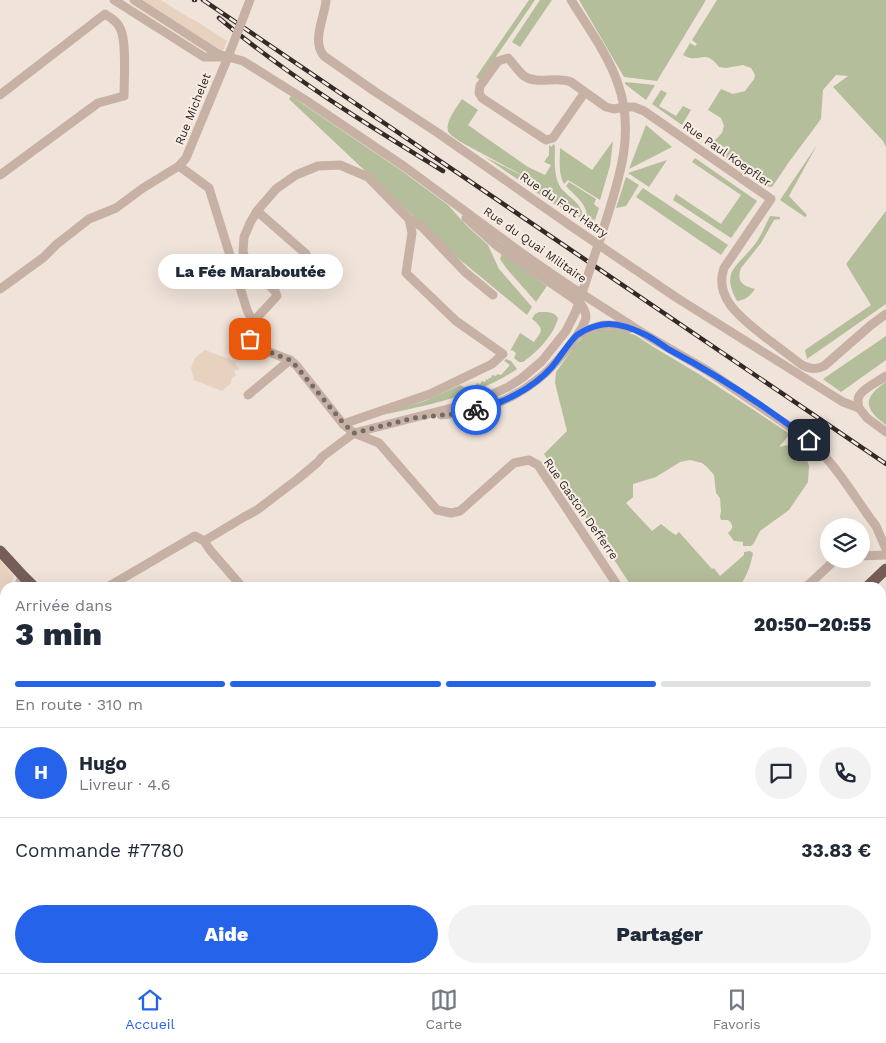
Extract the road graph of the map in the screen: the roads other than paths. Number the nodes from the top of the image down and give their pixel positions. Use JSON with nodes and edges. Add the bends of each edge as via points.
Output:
{"nodes":[{"id":1,"x":114,"y":0,"type":"edge"},
{"id":2,"x":134,"y":0,"type":"edge"},
{"id":3,"x":250,"y":0,"type":"edge"},
{"id":4,"x":326,"y":0,"type":"edge"},
{"id":5,"x":572,"y":0,"type":"edge"},
{"id":6,"x":228,"y":57,"type":"junction"},
{"id":7,"x":585,"y":92,"type":"junction"},
{"id":8,"x":0,"y":95,"type":"edge"},
{"id":9,"x":624,"y":107,"type":"junction"},
{"id":10,"x":179,"y":166,"type":"junction"},
{"id":11,"x":0,"y":176,"type":"edge"},
{"id":12,"x":444,"y":196,"type":"junction"},
{"id":13,"x":257,"y":211,"type":"junction"},
{"id":14,"x":409,"y":219,"type":"junction"},
{"id":15,"x":306,"y":254,"type":"dead end"},
{"id":16,"x":0,"y":289,"type":"edge"},
{"id":17,"x":493,"y":295,"type":"dead end"},
{"id":18,"x":886,"y":314,"type":"edge"},
{"id":19,"x":254,"y":322,"type":"junction"},
{"id":20,"x":578,"y":335,"type":"junction"},
{"id":21,"x":646,"y":335,"type":"junction"},
{"id":22,"x":290,"y":360,"type":"junction"},
{"id":23,"x":886,"y":376,"type":"edge"},
{"id":24,"x":248,"y":394,"type":"dead end"},
{"id":25,"x":860,"y":408,"type":"junction"},
{"id":26,"x":414,"y":418,"type":"junction"},
{"id":27,"x":344,"y":424,"type":"junction"},
{"id":28,"x":886,"y":432,"type":"edge"},
{"id":29,"x":354,"y":433,"type":"junction"},
{"id":30,"x":204,"y":541,"type":"junction"},
{"id":31,"x":886,"y":549,"type":"edge"},
{"id":32,"x":0,"y":550,"type":"edge"},
{"id":33,"x":886,"y":555,"type":"edge"},
{"id":34,"x":870,"y":556,"type":"edge"},
{"id":35,"x":826,"y":568,"type":"edge"},
{"id":36,"x":886,"y":569,"type":"edge"},
{"id":37,"x":23,"y":576,"type":"junction"},
{"id":38,"x":20,"y":582,"type":"edge"},
{"id":39,"x":29,"y":582,"type":"edge"},
{"id":40,"x":116,"y":582,"type":"edge"},
{"id":41,"x":238,"y":582,"type":"edge"},
{"id":42,"x":615,"y":582,"type":"edge"},
{"id":43,"x":811,"y":582,"type":"edge"},
{"id":44,"x":872,"y":582,"type":"edge"}],
"edges":[{"from":1,"to":6,"type":"street","via":[[204,57]]},
{"from":2,"to":6,"type":"street","name":"Rue du Quai Militaire","via":[[218,54]]},
{"from":3,"to":6,"type":"street","name":"Rue Michelet","bridge":true},
{"from":4,"to":25,"type":"street","name":"Rue du Fort Hatry","via":[[319,40],[324,56],[677,298],[843,402]]},
{"from":5,"to":9,"type":"street","via":[[612,69]]},
{"from":6,"to":10,"type":"street","name":"Rue Michelet","via":[[186,158]]},
{"from":6,"to":12,"type":"street","name":"Rue du Quai Militaire","via":[[242,61],[282,84]]},
{"from":7,"to":7,"type":"street","via":[[566,80],[536,80],[525,76],[508,58],[498,61],[480,86],[479,93],[546,140],[553,138]]},
{"from":7,"to":9,"type":"street","via":[[606,108]]},
{"from":8,"to":11,"type":"street","via":[[105,14],[121,28],[124,96],[98,103]]},
{"from":9,"to":18,"type":"street","name":"Rue Paul Koepfler","via":[[644,111],[771,199],[722,275],[728,301],[740,317],[802,365],[817,369]]},
{"from":9,"to":26,"type":"street","bridge":true,"via":[[626,126],[621,171],[576,311],[566,331],[534,369],[496,393]]},
{"from":10,"to":16,"type":"street","name":"Rue Michelet","via":[[116,208],[89,219]]},
{"from":10,"to":19,"type":"street","via":[[209,188],[247,310]]},
{"from":12,"to":20,"type":"street","via":[[497,246],[580,303],[586,315]]},
{"from":12,"to":21,"type":"street","name":"Rue du Quai Militaire","via":[[530,259]]},
{"from":13,"to":14,"type":"street","via":[[276,188],[296,175],[318,166],[340,165],[368,177]]},
{"from":13,"to":15,"type":"street"},
{"from":13,"to":19,"type":"street","via":[[244,237],[243,252],[248,265],[275,290],[276,296]]},
{"from":14,"to":17,"type":"street","via":[[422,227],[465,272]]},
{"from":14,"to":27,"type":"street","via":[[412,233],[406,273],[456,321],[503,354],[492,364],[430,394]]},
{"from":19,"to":22,"type":"street","via":[[250,339],[256,347]]},
{"from":20,"to":21,"type":"street","via":[[595,326],[608,324]]},
{"from":20,"to":26,"type":"street","via":[[549,370],[515,395],[489,407],[463,413]]},
{"from":21,"to":31,"type":"street","name":"Rue du Quai Militaire","via":[[708,371],[809,440],[826,456],[876,526]]},
{"from":22,"to":24,"type":"street"},
{"from":22,"to":27,"type":"street"},
{"from":23,"to":25,"type":"street","via":[[858,397]]},
{"from":25,"to":28,"type":"street","via":[[867,418]]},
{"from":26,"to":29,"type":"street"},
{"from":27,"to":29,"type":"street"},
{"from":29,"to":30,"type":"street","via":[[257,510]]},
{"from":29,"to":42,"type":"street","name":"Rue Gaston Defferre","via":[[379,443],[437,510],[451,513],[460,511],[514,463],[529,460],[538,465]]},
{"from":30,"to":40,"type":"street","via":[[196,536]]},
{"from":30,"to":41,"type":"street"},
{"from":32,"to":37,"type":"main road"},
{"from":33,"to":34,"type":"street"},
{"from":35,"to":43,"type":"street"},
{"from":36,"to":44,"type":"main road"},
{"from":37,"to":38,"type":"street"},
{"from":37,"to":39,"type":"main road"}]}
